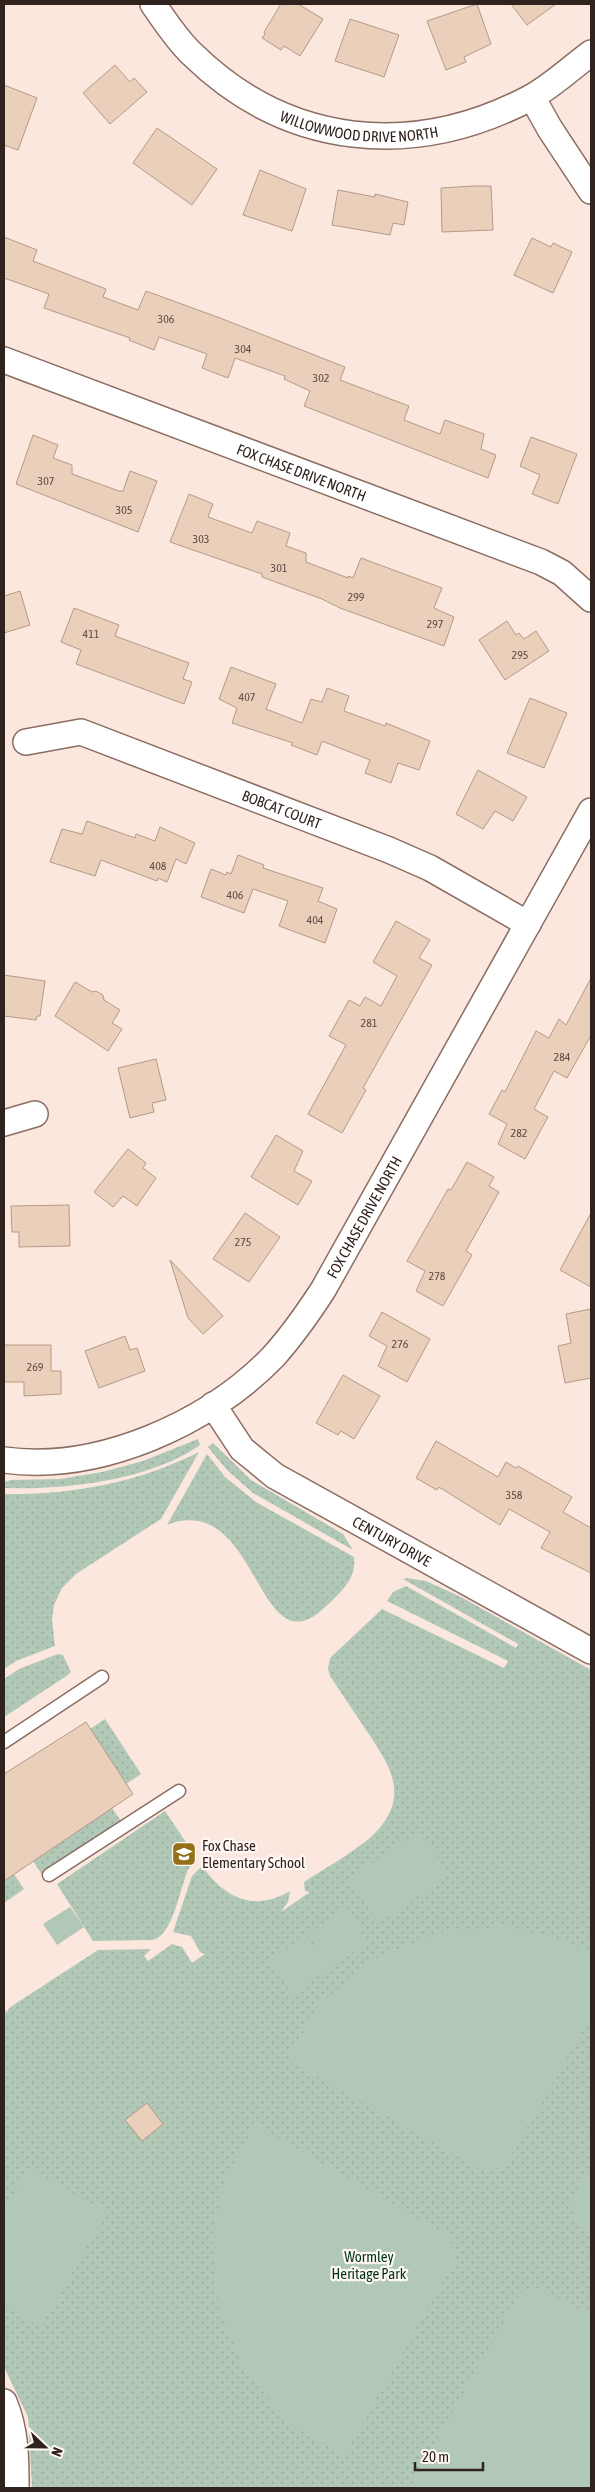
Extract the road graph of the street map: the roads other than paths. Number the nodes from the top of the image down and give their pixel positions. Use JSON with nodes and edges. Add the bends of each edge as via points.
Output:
{"nodes":[{"id":1,"x":153,"y":4,"type":"edge"},
{"id":2,"x":591,"y":53,"type":"edge"},
{"id":3,"x":532,"y":97,"type":"junction"},
{"id":4,"x":591,"y":190,"type":"edge"},
{"id":5,"x":4,"y":360,"type":"edge"},
{"id":6,"x":591,"y":598,"type":"edge"},
{"id":7,"x":26,"y":742,"type":"dead end"},
{"id":8,"x":591,"y":810,"type":"edge"},
{"id":9,"x":528,"y":924,"type":"junction"},
{"id":10,"x":35,"y":1114,"type":"dead end"},
{"id":11,"x":4,"y":1123,"type":"edge"},
{"id":12,"x":213,"y":1405,"type":"junction"},
{"id":13,"x":4,"y":1460,"type":"edge"},
{"id":14,"x":591,"y":1651,"type":"edge"},
{"id":15,"x":102,"y":1677,"type":"dead end"},
{"id":16,"x":4,"y":1742,"type":"edge"},
{"id":17,"x":179,"y":1791,"type":"dead end"},
{"id":18,"x":49,"y":1875,"type":"dead end"},
{"id":19,"x":4,"y":2402,"type":"edge"},
{"id":20,"x":16,"y":2488,"type":"edge"}],
"edges":[{"from":1,"to":3,"type":"street","name":"WILLOWWOOD DRIVE NORTH","via":[[192,54],[228,85],[268,108],[309,125],[360,136],[405,137],[448,130],[494,115]]},
{"from":2,"to":3,"type":"street","name":"WILLOWWOOD DRIVE NORTH"},
{"from":3,"to":4,"type":"street"},
{"from":5,"to":6,"type":"street","name":"FOX CHASE DRIVE NORTH","via":[[533,559],[562,573]]},
{"from":7,"to":9,"type":"street","name":"BOBCAT COURT","via":[[81,732],[390,850],[430,868]]},
{"from":8,"to":9,"type":"street","name":"FOX CHASE DRIVE NORTH"},
{"from":9,"to":12,"type":"street","name":"FOX CHASE DRIVE NORTH","via":[[323,1290],[299,1326],[272,1357],[243,1384]]},
{"from":10,"to":11,"type":"street"},
{"from":12,"to":13,"type":"street","name":"FOX CHASE DRIVE NORTH","via":[[190,1420],[132,1445],[78,1459]]},
{"from":12,"to":14,"type":"street","name":"CENTURY DRIVE","via":[[242,1449],[275,1476]]},
{"from":15,"to":16,"type":"lane"},
{"from":17,"to":18,"type":"lane"},
{"from":19,"to":20,"type":"street","via":[[17,2449]]}]}
